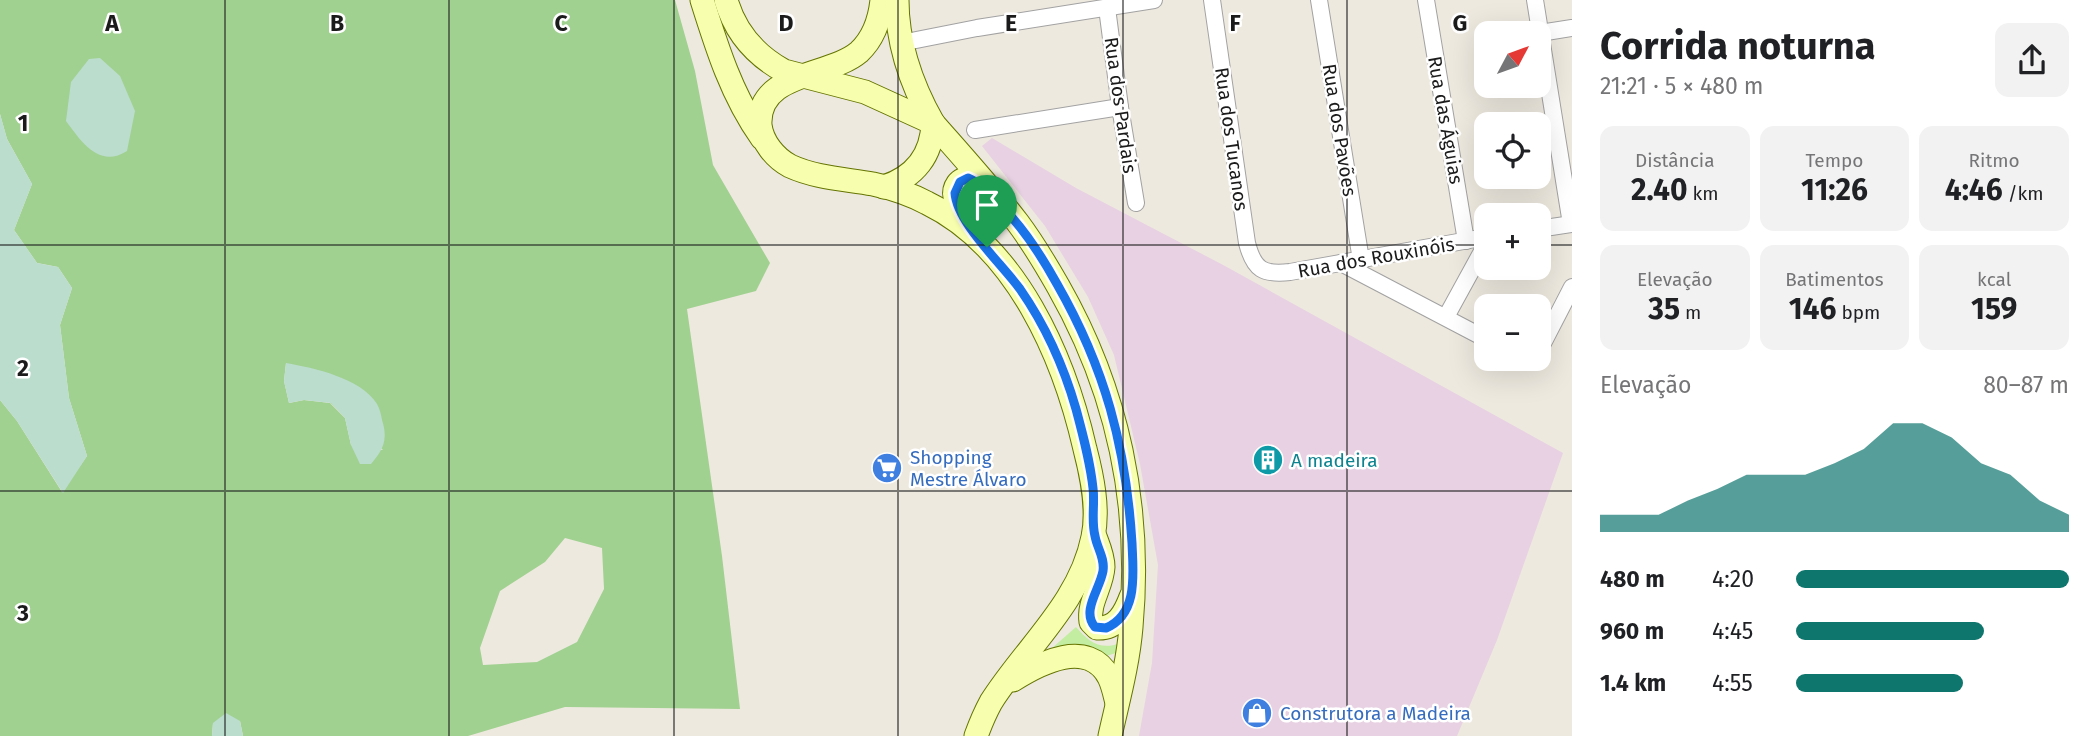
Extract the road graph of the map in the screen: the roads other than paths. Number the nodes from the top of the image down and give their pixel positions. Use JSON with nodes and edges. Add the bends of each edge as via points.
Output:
{"nodes":[{"id":1,"x":702,"y":0,"type":"edge"},
{"id":2,"x":726,"y":0,"type":"edge"},
{"id":3,"x":882,"y":0,"type":"edge"},
{"id":4,"x":897,"y":0,"type":"edge"},
{"id":5,"x":1154,"y":0,"type":"edge"},
{"id":6,"x":1212,"y":0,"type":"edge"},
{"id":7,"x":1319,"y":0,"type":"edge"},
{"id":8,"x":1426,"y":0,"type":"edge"},
{"id":9,"x":1535,"y":0,"type":"edge"},
{"id":10,"x":1107,"y":8,"type":"junction"},
{"id":11,"x":1539,"y":21,"type":"edge"},
{"id":12,"x":1572,"y":28,"type":"edge"},
{"id":13,"x":1551,"y":31,"type":"edge"},
{"id":14,"x":901,"y":43,"type":"junction"},
{"id":15,"x":1551,"y":75,"type":"edge"},
{"id":16,"x":804,"y":76,"type":"junction"},
{"id":17,"x":1120,"y":107,"type":"junction"},
{"id":18,"x":933,"y":122,"type":"junction"},
{"id":19,"x":1564,"y":129,"type":"edge"},
{"id":20,"x":975,"y":130,"type":"dead end"},
{"id":21,"x":767,"y":145,"type":"junction"},
{"id":22,"x":884,"y":187,"type":"junction"},
{"id":23,"x":1136,"y":203,"type":"dead end"},
{"id":24,"x":1571,"y":224,"type":"edge"},
{"id":25,"x":1020,"y":225,"type":"junction"},
{"id":26,"x":1551,"y":227,"type":"edge"},
{"id":27,"x":1474,"y":239,"type":"edge"},
{"id":28,"x":1466,"y":241,"type":"junction"},
{"id":29,"x":987,"y":247,"type":"junction"},
{"id":30,"x":1361,"y":260,"type":"junction"},
{"id":31,"x":1341,"y":263,"type":"junction"},
{"id":32,"x":1474,"y":266,"type":"edge"},
{"id":33,"x":1266,"y":272,"type":"joint"},
{"id":34,"x":1572,"y":286,"type":"edge"},
{"id":35,"x":1446,"y":317,"type":"junction"},
{"id":36,"x":1551,"y":327,"type":"edge"},
{"id":37,"x":1474,"y":332,"type":"edge"},
{"id":38,"x":1094,"y":534,"type":"junction"},
{"id":39,"x":1133,"y":591,"type":"junction"},
{"id":40,"x":1003,"y":685,"type":"junction"},
{"id":41,"x":1117,"y":703,"type":"junction"},
{"id":42,"x":990,"y":704,"type":"junction"},
{"id":43,"x":963,"y":736,"type":"edge"},
{"id":44,"x":976,"y":736,"type":"edge"},
{"id":45,"x":1110,"y":736,"type":"edge"}],
"edges":[{"from":1,"to":21,"type":"main road","via":[[729,78]]},
{"from":2,"to":16,"type":"main road","via":[[741,33],[756,51],[784,71]]},
{"from":3,"to":16,"type":"main road","via":[[875,29],[859,51]]},
{"from":4,"to":14,"type":"main road"},
{"from":5,"to":10,"type":"street"},
{"from":6,"to":33,"type":"street","name":"Rua dos Tucanos","via":[[1247,243],[1253,259]]},
{"from":7,"to":30,"type":"street","name":"Rua dos Pavões"},
{"from":8,"to":28,"type":"street","name":"Rua das Águias"},
{"from":9,"to":11,"type":"street"},
{"from":10,"to":14,"type":"street"},
{"from":10,"to":17,"type":"street","name":"Rua dos Pardais"},
{"from":12,"to":13,"type":"street"},
{"from":14,"to":18,"type":"main road","via":[[911,78]]},
{"from":15,"to":19,"type":"street"},
{"from":16,"to":18,"type":"main road","via":[[864,92]]},
{"from":16,"to":21,"type":"main road","via":[[779,87],[766,100],[761,128]]},
{"from":17,"to":20,"type":"street"},
{"from":17,"to":23,"type":"street","name":"Rua dos Pardais"},
{"from":18,"to":22,"type":"main road","via":[[930,144],[920,163],[905,178]]},
{"from":18,"to":25,"type":"main road"},
{"from":19,"to":24,"type":"street"},
{"from":21,"to":22,"type":"main road","via":[[781,160],[799,169]]},
{"from":22,"to":29,"type":"main road","via":[[945,212]]},
{"from":24,"to":26,"type":"street"},
{"from":25,"to":29,"type":"main road","via":[[976,182],[962,180],[955,198],[963,218]]},
{"from":25,"to":39,"type":"main road","via":[[1071,309],[1110,404],[1130,509]]},
{"from":27,"to":28,"type":"street","name":"Rua dos Rouxinóis"},
{"from":28,"to":30,"type":"street","name":"Rua dos Rouxinóis"},
{"from":29,"to":38,"type":"main road","via":[[1036,314],[1069,388],[1093,486]]},
{"from":30,"to":31,"type":"street","name":"Rua dos Rouxinóis"},
{"from":31,"to":33,"type":"street","name":"Rua dos Rouxinóis"},
{"from":31,"to":35,"type":"street"},
{"from":32,"to":35,"type":"street"},
{"from":34,"to":36,"type":"street"},
{"from":35,"to":37,"type":"street"},
{"from":38,"to":39,"type":"main road","via":[[1103,570],[1091,608],[1093,625],[1106,628],[1117,622]]},
{"from":38,"to":40,"type":"main road","via":[[1070,594]]},
{"from":39,"to":41,"type":"main road","via":[[1131,630]]},
{"from":40,"to":41,"type":"main road","via":[[1049,661],[1078,656],[1094,662],[1108,676]]},
{"from":40,"to":42,"type":"main road"},
{"from":41,"to":45,"type":"main road"},
{"from":42,"to":43,"type":"main road"},
{"from":42,"to":44,"type":"main road"}]}
